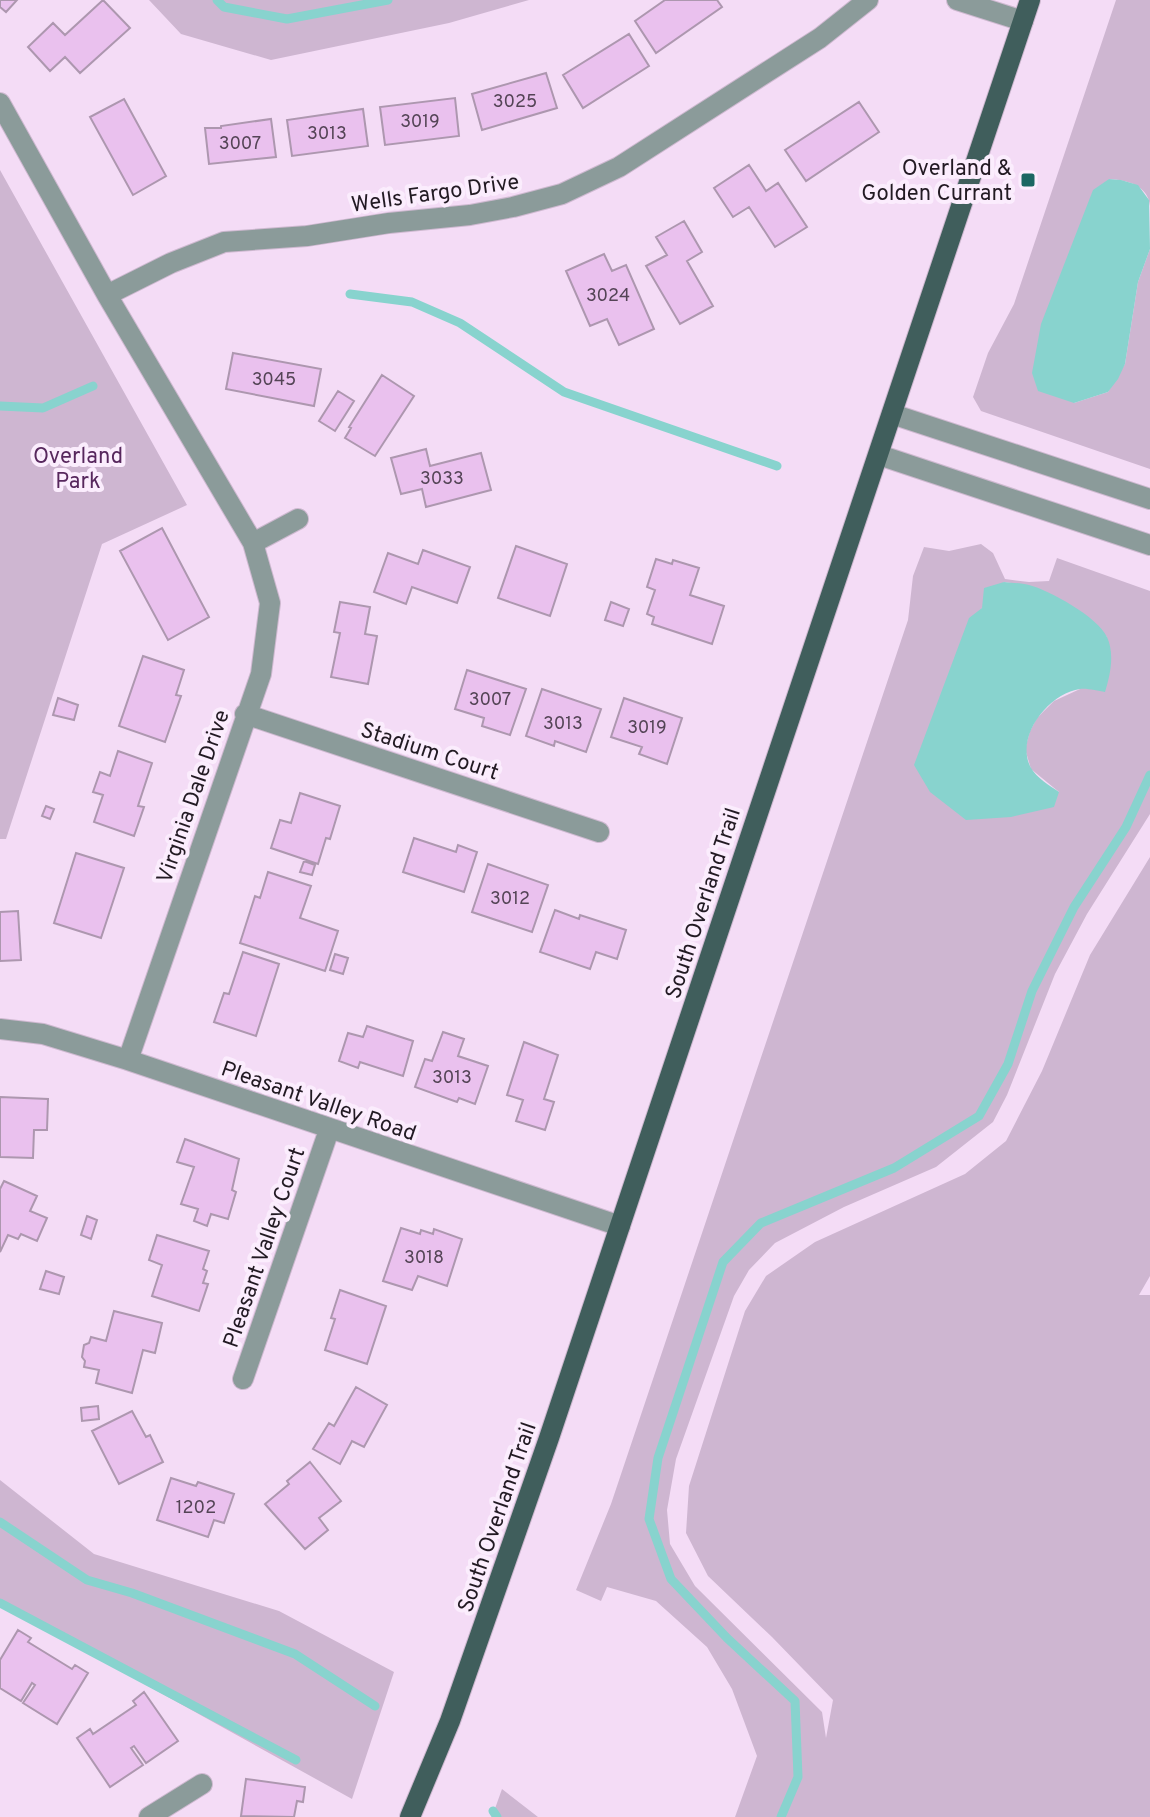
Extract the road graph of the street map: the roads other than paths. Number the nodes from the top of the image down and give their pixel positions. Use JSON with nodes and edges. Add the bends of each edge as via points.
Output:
{"nodes":[{"id":1,"x":868,"y":0,"type":"edge"},
{"id":2,"x":957,"y":0,"type":"edge"},
{"id":3,"x":1030,"y":0,"type":"edge"},
{"id":4,"x":1023,"y":21,"type":"junction"},
{"id":5,"x":0,"y":103,"type":"edge"},
{"id":6,"x":107,"y":295,"type":"junction"},
{"id":7,"x":892,"y":414,"type":"junction"},
{"id":8,"x":879,"y":455,"type":"junction"},
{"id":9,"x":1150,"y":499,"type":"edge"},
{"id":10,"x":298,"y":519,"type":"dead end"},
{"id":11,"x":253,"y":543,"type":"junction"},
{"id":12,"x":1150,"y":545,"type":"edge"},
{"id":13,"x":245,"y":714,"type":"junction"},
{"id":14,"x":599,"y":832,"type":"dead end"},
{"id":15,"x":0,"y":1029,"type":"edge"},
{"id":16,"x":128,"y":1060,"type":"junction"},
{"id":17,"x":329,"y":1130,"type":"junction"},
{"id":18,"x":620,"y":1226,"type":"junction"},
{"id":19,"x":243,"y":1379,"type":"dead end"},
{"id":20,"x":202,"y":1784,"type":"dead end"},
{"id":21,"x":412,"y":1812,"type":"edge"},
{"id":22,"x":149,"y":1817,"type":"edge"}],
"edges":[{"from":1,"to":6,"type":"street","name":"Wells Fargo Drive","via":[[820,38],[619,167],[562,194],[470,215],[224,242]]},
{"from":2,"to":4,"type":"street"},
{"from":3,"to":4,"type":"main road","name":"South Overland Trail"},
{"from":4,"to":7,"type":"main road","name":"South Overland Trail"},
{"from":5,"to":6,"type":"street","name":"Virginia Dale Drive"},
{"from":6,"to":11,"type":"street","name":"Virginia Dale Drive"},
{"from":7,"to":8,"type":"main road","name":"South Overland Trail"},
{"from":7,"to":9,"type":"street"},
{"from":8,"to":12,"type":"street"},
{"from":8,"to":18,"type":"main road","name":"South Overland Trail"},
{"from":10,"to":11,"type":"street"},
{"from":11,"to":13,"type":"street","name":"Virginia Dale Drive","via":[[270,603],[261,674]]},
{"from":13,"to":14,"type":"street","name":"Stadium Court"},
{"from":13,"to":16,"type":"street","name":"Virginia Dale Drive"},
{"from":15,"to":16,"type":"street","name":"Pleasant Valley Road","via":[[43,1034]]},
{"from":16,"to":17,"type":"street","name":"Pleasant Valley Road"},
{"from":17,"to":18,"type":"street","name":"Pleasant Valley Road"},
{"from":17,"to":19,"type":"street","name":"Pleasant Valley Court"},
{"from":18,"to":21,"type":"main road","name":"South Overland Trail","via":[[450,1721]]},
{"from":20,"to":22,"type":"street"}]}
